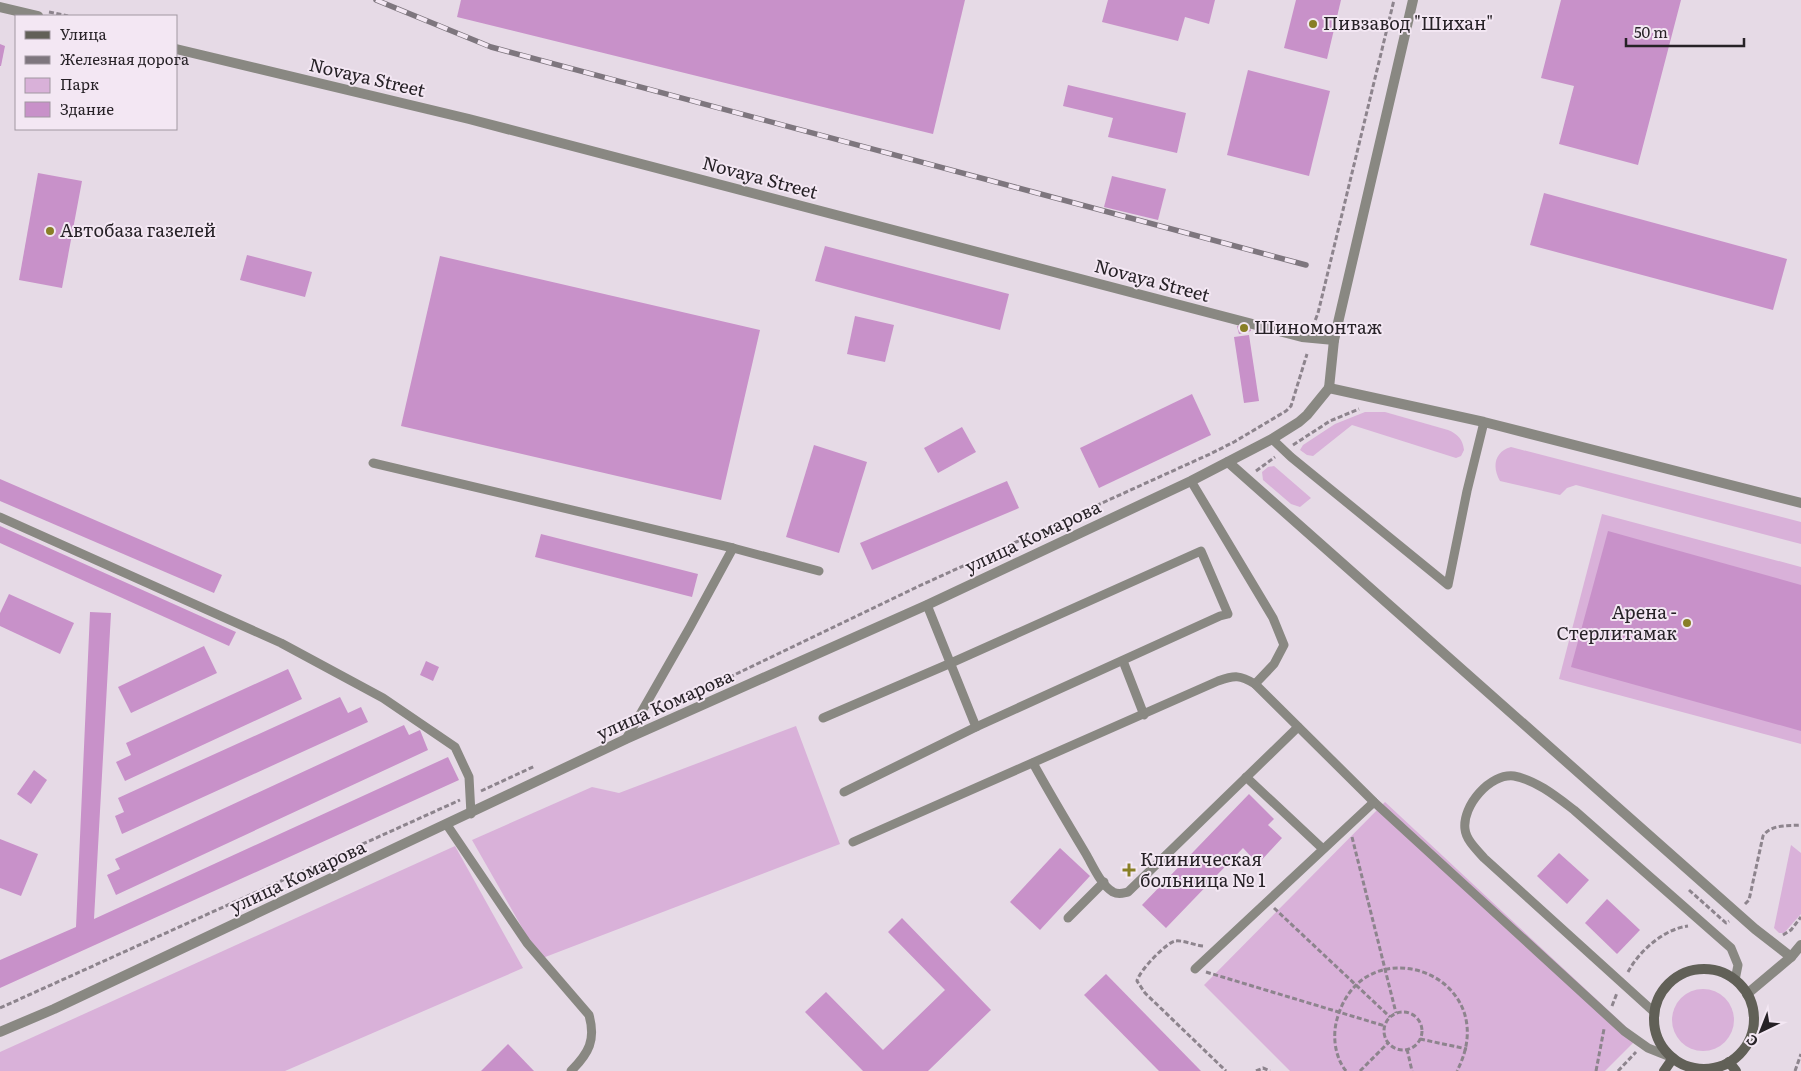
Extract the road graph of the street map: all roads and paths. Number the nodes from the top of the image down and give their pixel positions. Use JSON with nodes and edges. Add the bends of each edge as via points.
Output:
{"nodes":[{"id":1,"x":1394,"y":0,"type":"edge"},
{"id":2,"x":1414,"y":0,"type":"edge"},
{"id":3,"x":0,"y":7,"type":"edge"},
{"id":4,"x":34,"y":15,"type":"edge"},
{"id":5,"x":178,"y":49,"type":"edge"},
{"id":6,"x":1313,"y":326,"type":"dead end"},
{"id":7,"x":1334,"y":340,"type":"junction"},
{"id":8,"x":1307,"y":354,"type":"dead end"},
{"id":9,"x":1329,"y":388,"type":"junction"},
{"id":10,"x":1366,"y":408,"type":"dead end"},
{"id":11,"x":1484,"y":422,"type":"junction"},
{"id":12,"x":1272,"y":439,"type":"junction"},
{"id":13,"x":1284,"y":451,"type":"junction"},
{"id":14,"x":1228,"y":462,"type":"junction"},
{"id":15,"x":373,"y":463,"type":"dead end"},
{"id":16,"x":1247,"y":479,"type":"junction"},
{"id":17,"x":1190,"y":481,"type":"junction"},
{"id":18,"x":1801,"y":503,"type":"edge"},
{"id":19,"x":0,"y":517,"type":"edge"},
{"id":20,"x":733,"y":548,"type":"junction"},
{"id":21,"x":819,"y":571,"type":"dead end"},
{"id":22,"x":927,"y":605,"type":"junction"},
{"id":23,"x":1123,"y":661,"type":"junction"},
{"id":24,"x":951,"y":663,"type":"junction"},
{"id":25,"x":1255,"y":684,"type":"junction"},
{"id":26,"x":700,"y":690,"type":"dead end"},
{"id":27,"x":1144,"y":715,"type":"junction"},
{"id":28,"x":823,"y":718,"type":"dead end"},
{"id":29,"x":976,"y":727,"type":"junction"},
{"id":30,"x":1298,"y":727,"type":"junction"},
{"id":31,"x":626,"y":739,"type":"junction"},
{"id":32,"x":543,"y":762,"type":"dead end"},
{"id":33,"x":1033,"y":764,"type":"junction"},
{"id":34,"x":1246,"y":777,"type":"junction"},
{"id":35,"x":844,"y":792,"type":"dead end"},
{"id":36,"x":470,"y":796,"type":"junction"},
{"id":37,"x":1374,"y":802,"type":"junction"},
{"id":38,"x":471,"y":814,"type":"junction"},
{"id":39,"x":447,"y":825,"type":"junction"},
{"id":40,"x":1349,"y":825,"type":"junction"},
{"id":41,"x":1801,"y":825,"type":"edge"},
{"id":42,"x":1762,"y":836,"type":"dead end"},
{"id":43,"x":853,"y":842,"type":"dead end"},
{"id":44,"x":1323,"y":849,"type":"junction"},
{"id":45,"x":1104,"y":882,"type":"junction"},
{"id":46,"x":1267,"y":902,"type":"junction"},
{"id":47,"x":1068,"y":918,"type":"dead end"},
{"id":48,"x":1726,"y":923,"type":"dead end"},
{"id":49,"x":1706,"y":925,"type":"junction"},
{"id":50,"x":1227,"y":938,"type":"junction"},
{"id":51,"x":1801,"y":945,"type":"edge"},
{"id":52,"x":1791,"y":957,"type":"junction"},
{"id":53,"x":1195,"y":969,"type":"joint"},
{"id":54,"x":1386,"y":970,"type":"junction"},
{"id":55,"x":1735,"y":980,"type":"junction"},
{"id":56,"x":1622,"y":984,"type":"junction"},
{"id":57,"x":1356,"y":985,"type":"junction"},
{"id":58,"x":1746,"y":994,"type":"junction"},
{"id":59,"x":0,"y":1008,"type":"edge"},
{"id":60,"x":1339,"y":1012,"type":"junction"},
{"id":61,"x":1654,"y":1012,"type":"junction"},
{"id":62,"x":1396,"y":1013,"type":"junction"},
{"id":63,"x":1608,"y":1017,"type":"junction"},
{"id":64,"x":1390,"y":1018,"type":"junction"},
{"id":65,"x":1385,"y":1026,"type":"junction"},
{"id":66,"x":0,"y":1032,"type":"edge"},
{"id":67,"x":1420,"y":1039,"type":"junction"},
{"id":68,"x":1389,"y":1042,"type":"junction"},
{"id":69,"x":1643,"y":1044,"type":"junction"},
{"id":70,"x":1407,"y":1049,"type":"junction"},
{"id":71,"x":1466,"y":1049,"type":"junction"},
{"id":72,"x":1801,"y":1054,"type":"edge"},
{"id":73,"x":1673,"y":1058,"type":"junction"},
{"id":74,"x":1729,"y":1062,"type":"junction"},
{"id":75,"x":571,"y":1071,"type":"edge"},
{"id":76,"x":1226,"y":1071,"type":"edge"},
{"id":77,"x":1256,"y":1071,"type":"edge"},
{"id":78,"x":1270,"y":1071,"type":"edge"},
{"id":79,"x":1346,"y":1071,"type":"edge"},
{"id":80,"x":1360,"y":1071,"type":"edge"},
{"id":81,"x":1412,"y":1071,"type":"edge"},
{"id":82,"x":1458,"y":1071,"type":"edge"},
{"id":83,"x":1596,"y":1071,"type":"edge"},
{"id":84,"x":1618,"y":1071,"type":"edge"},
{"id":85,"x":1664,"y":1071,"type":"edge"},
{"id":86,"x":1736,"y":1071,"type":"edge"},
{"id":87,"x":1795,"y":1071,"type":"edge"}],
"edges":[{"from":1,"to":6,"type":"path","via":[[1332,260]]},
{"from":2,"to":7,"type":"street"},
{"from":3,"to":4,"type":"street"},
{"from":5,"to":7,"type":"street","name":"Novaya Street","via":[[469,119],[1302,337]]},
{"from":7,"to":9,"type":"street"},
{"from":8,"to":26,"type":"path","via":[[1291,406],[1234,442]]},
{"from":9,"to":11,"type":"street"},
{"from":9,"to":12,"type":"street","name":"улица Комарова","via":[[1307,416]]},
{"from":10,"to":13,"type":"path","via":[[1330,421]]},
{"from":11,"to":13,"type":"lane","via":[[1448,585]]},
{"from":11,"to":18,"type":"street"},
{"from":12,"to":13,"type":"lane"},
{"from":12,"to":14,"type":"street","name":"улица Комарова"},
{"from":13,"to":16,"type":"path"},
{"from":14,"to":16,"type":"street"},
{"from":14,"to":17,"type":"street","name":"улица Комарова"},
{"from":15,"to":20,"type":"lane"},
{"from":16,"to":52,"type":"street"},
{"from":17,"to":22,"type":"street","name":"улица Комарова"},
{"from":17,"to":25,"type":"lane","via":[[1273,618],[1284,646],[1274,664]]},
{"from":19,"to":36,"type":"lane","via":[[281,643],[383,698],[455,747],[469,777]]},
{"from":20,"to":21,"type":"lane"},
{"from":20,"to":31,"type":"lane"},
{"from":22,"to":24,"type":"lane"},
{"from":22,"to":31,"type":"street","name":"улица Комарова"},
{"from":23,"to":24,"type":"lane","via":[[1228,614],[1201,551]]},
{"from":23,"to":27,"type":"lane"},
{"from":23,"to":29,"type":"lane"},
{"from":24,"to":28,"type":"lane"},
{"from":24,"to":29,"type":"lane"},
{"from":25,"to":27,"type":"lane","via":[[1244,677],[1233,676]]},
{"from":25,"to":30,"type":"lane"},
{"from":27,"to":33,"type":"lane"},
{"from":29,"to":35,"type":"lane"},
{"from":30,"to":34,"type":"lane"},
{"from":30,"to":37,"type":"lane"},
{"from":31,"to":38,"type":"street","name":"улица Комарова"},
{"from":32,"to":36,"type":"path"},
{"from":33,"to":43,"type":"lane"},
{"from":33,"to":45,"type":"lane"},
{"from":34,"to":44,"type":"lane"},
{"from":34,"to":45,"type":"lane","via":[[1128,892],[1112,891]]},
{"from":36,"to":38,"type":"lane"},
{"from":36,"to":59,"type":"path"},
{"from":37,"to":40,"type":"lane"},
{"from":37,"to":63,"type":"lane"},
{"from":38,"to":39,"type":"street","name":"улица Комарова"},
{"from":39,"to":66,"type":"street","name":"улица Комарова"},
{"from":39,"to":75,"type":"lane","via":[[526,943],[589,1015],[593,1030],[591,1044]]},
{"from":40,"to":44,"type":"lane"},
{"from":40,"to":54,"type":"path"},
{"from":41,"to":42,"type":"path","via":[[1766,830]]},
{"from":44,"to":46,"type":"lane"},
{"from":45,"to":47,"type":"lane"},
{"from":46,"to":50,"type":"lane"},
{"from":46,"to":57,"type":"path"},
{"from":48,"to":49,"type":"path"},
{"from":49,"to":55,"type":"lane","via":[[1732,948],[1738,965]]},
{"from":49,"to":56,"type":"path","via":[[1685,926],[1664,934],[1631,965]]},
{"from":49,"to":56,"type":"lane","via":[[1548,791],[1513,776],[1502,777],[1490,784],[1470,805],[1465,817],[1465,831],[1471,843]]},
{"from":50,"to":53,"type":"lane"},
{"from":50,"to":76,"type":"path","via":[[1202,946],[1172,942],[1137,980],[1145,993]]},
{"from":51,"to":52,"type":"street"},
{"from":52,"to":58,"type":"street"},
{"from":53,"to":60,"type":"path"},
{"from":54,"to":57,"type":"path"},
{"from":54,"to":62,"type":"path"},
{"from":54,"to":71,"type":"path","via":[[1416,969],[1437,977],[1454,992],[1465,1011],[1469,1033]]},
{"from":55,"to":58,"type":"main road"},
{"from":55,"to":61,"type":"main road","via":[[1708,969],[1692,970],[1667,985]]},
{"from":56,"to":61,"type":"lane"},
{"from":56,"to":63,"type":"path"},
{"from":57,"to":60,"type":"path"},
{"from":57,"to":64,"type":"path"},
{"from":58,"to":74,"type":"main road","via":[[1754,1018],[1752,1031],[1740,1054]]},
{"from":60,"to":65,"type":"path"},
{"from":60,"to":79,"type":"path","via":[[1335,1047]]},
{"from":61,"to":73,"type":"main road","via":[[1658,1038]]},
{"from":62,"to":64,"type":"path"},
{"from":62,"to":67,"type":"path","via":[[1415,1016],[1422,1026]]},
{"from":63,"to":69,"type":"lane"},
{"from":63,"to":83,"type":"path"},
{"from":64,"to":65,"type":"path"},
{"from":65,"to":68,"type":"path"},
{"from":67,"to":70,"type":"path"},
{"from":67,"to":71,"type":"path"},
{"from":68,"to":70,"type":"path","via":[[1398,1049]]},
{"from":68,"to":80,"type":"path"},
{"from":69,"to":73,"type":"lane"},
{"from":69,"to":84,"type":"path"},
{"from":70,"to":81,"type":"path"},
{"from":71,"to":82,"type":"path"},
{"from":72,"to":87,"type":"path"},
{"from":73,"to":74,"type":"main road","via":[[1689,1066],[1707,1069]]},
{"from":73,"to":85,"type":"main road"},
{"from":74,"to":86,"type":"main road"},
{"from":77,"to":78,"type":"path","via":[[1262,1068]]}]}
